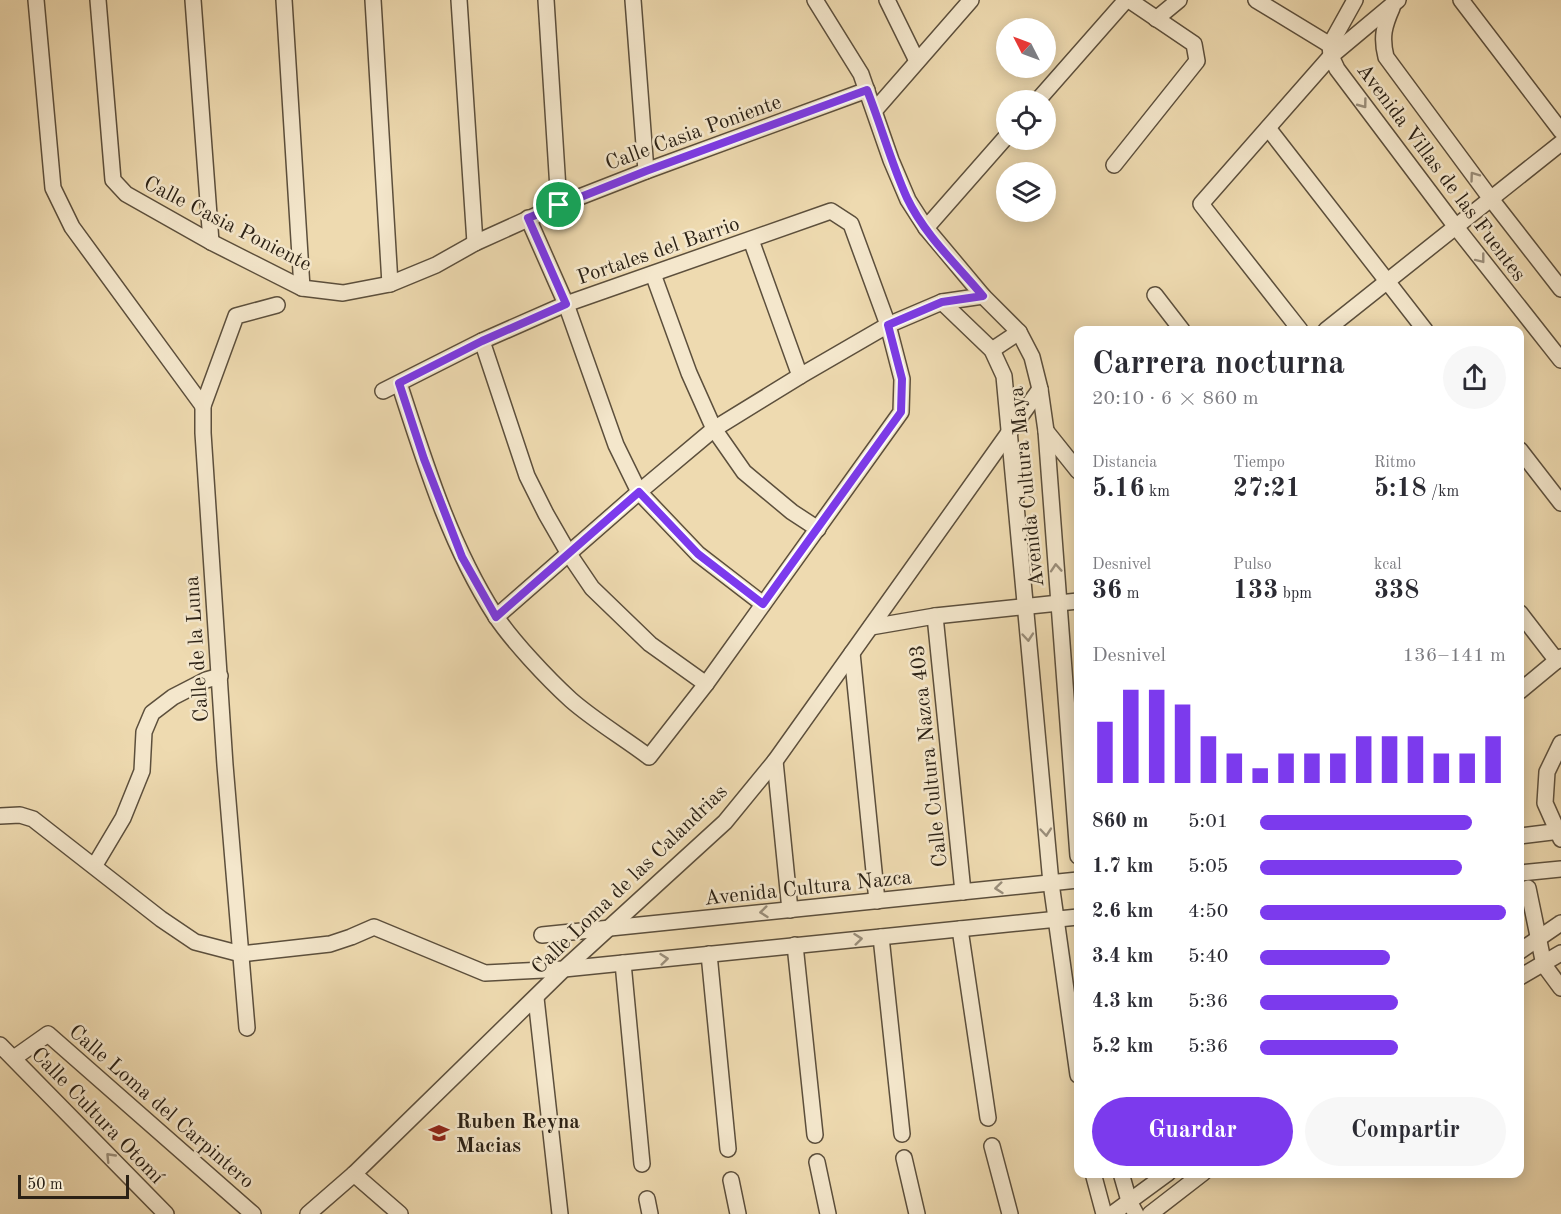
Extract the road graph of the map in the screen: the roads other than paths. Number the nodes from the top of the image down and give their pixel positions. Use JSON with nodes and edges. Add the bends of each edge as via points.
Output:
{"nodes":[{"id":1,"x":36,"y":0,"type":"edge"},
{"id":2,"x":98,"y":0,"type":"edge"},
{"id":3,"x":193,"y":0,"type":"edge"},
{"id":4,"x":284,"y":0,"type":"edge"},
{"id":5,"x":373,"y":0,"type":"edge"},
{"id":6,"x":459,"y":0,"type":"edge"},
{"id":7,"x":546,"y":0,"type":"edge"},
{"id":8,"x":633,"y":0,"type":"edge"},
{"id":9,"x":815,"y":0,"type":"edge"},
{"id":10,"x":887,"y":0,"type":"edge"},
{"id":11,"x":971,"y":0,"type":"edge"},
{"id":12,"x":1127,"y":0,"type":"edge"},
{"id":13,"x":1179,"y":0,"type":"edge"},
{"id":14,"x":1256,"y":0,"type":"edge"},
{"id":15,"x":1355,"y":0,"type":"edge"},
{"id":16,"x":1461,"y":0,"type":"edge"},
{"id":17,"x":1396,"y":1,"type":"edge"},
{"id":18,"x":1156,"y":18,"type":"junction"},
{"id":19,"x":1331,"y":50,"type":"junction"},
{"id":20,"x":917,"y":61,"type":"junction"},
{"id":21,"x":867,"y":90,"type":"junction"},
{"id":22,"x":1047,"y":90,"type":"edge"},
{"id":23,"x":875,"y":110,"type":"junction"},
{"id":24,"x":1268,"y":128,"type":"junction"},
{"id":25,"x":1561,"y":131,"type":"edge"},
{"id":26,"x":1561,"y":143,"type":"edge"},
{"id":27,"x":996,"y":148,"type":"edge"},
{"id":28,"x":1114,"y":165,"type":"dead end"},
{"id":29,"x":646,"y":171,"type":"junction"},
{"id":30,"x":1491,"y":199,"type":"junction"},
{"id":31,"x":559,"y":205,"type":"junction"},
{"id":32,"x":528,"y":218,"type":"junction"},
{"id":33,"x":1456,"y":227,"type":"junction"},
{"id":34,"x":926,"y":228,"type":"junction"},
{"id":35,"x":751,"y":240,"type":"junction"},
{"id":36,"x":211,"y":242,"type":"junction"},
{"id":37,"x":475,"y":243,"type":"junction"},
{"id":38,"x":653,"y":274,"type":"junction"},
{"id":39,"x":1387,"y":282,"type":"junction"},
{"id":40,"x":390,"y":284,"type":"junction"},
{"id":41,"x":302,"y":288,"type":"junction"},
{"id":42,"x":1561,"y":289,"type":"edge"},
{"id":43,"x":1155,"y":295,"type":"dead end"},
{"id":44,"x":983,"y":296,"type":"junction"},
{"id":45,"x":942,"y":302,"type":"junction"},
{"id":46,"x":566,"y":304,"type":"junction"},
{"id":47,"x":277,"y":305,"type":"dead end"},
{"id":48,"x":888,"y":325,"type":"junction"},
{"id":49,"x":1179,"y":326,"type":"edge"},
{"id":50,"x":1297,"y":326,"type":"edge"},
{"id":51,"x":1331,"y":326,"type":"edge"},
{"id":52,"x":1422,"y":326,"type":"edge"},
{"id":53,"x":1019,"y":332,"type":"junction"},
{"id":54,"x":482,"y":341,"type":"junction"},
{"id":55,"x":992,"y":350,"type":"junction"},
{"id":56,"x":1561,"y":360,"type":"edge"},
{"id":57,"x":800,"y":376,"type":"junction"},
{"id":58,"x":399,"y":383,"type":"junction"},
{"id":59,"x":1040,"y":389,"type":"junction"},
{"id":60,"x":382,"y":391,"type":"dead end"},
{"id":61,"x":203,"y":406,"type":"junction"},
{"id":62,"x":714,"y":429,"type":"junction"},
{"id":63,"x":1046,"y":431,"type":"junction"},
{"id":64,"x":1009,"y":433,"type":"junction"},
{"id":65,"x":1524,"y":455,"type":"edge"},
{"id":66,"x":1074,"y":466,"type":"edge"},
{"id":67,"x":639,"y":492,"type":"junction"},
{"id":68,"x":1561,"y":503,"type":"edge"},
{"id":69,"x":818,"y":529,"type":"junction"},
{"id":70,"x":569,"y":554,"type":"junction"},
{"id":71,"x":1074,"y":601,"type":"edge"},
{"id":72,"x":1059,"y":603,"type":"junction"},
{"id":73,"x":763,"y":604,"type":"junction"},
{"id":74,"x":1026,"y":606,"type":"junction"},
{"id":75,"x":935,"y":616,"type":"junction"},
{"id":76,"x":496,"y":617,"type":"junction"},
{"id":77,"x":1524,"y":618,"type":"edge"},
{"id":78,"x":871,"y":627,"type":"junction"},
{"id":79,"x":852,"y":653,"type":"junction"},
{"id":80,"x":1559,"y":659,"type":"edge"},
{"id":81,"x":220,"y":676,"type":"junction"},
{"id":82,"x":706,"y":684,"type":"junction"},
{"id":83,"x":1524,"y":688,"type":"edge"},
{"id":84,"x":1561,"y":742,"type":"edge"},
{"id":85,"x":775,"y":761,"type":"junction"},
{"id":86,"x":1554,"y":772,"type":"edge"},
{"id":87,"x":1074,"y":803,"type":"edge"},
{"id":88,"x":0,"y":816,"type":"edge"},
{"id":89,"x":1560,"y":834,"type":"edge"},
{"id":90,"x":1524,"y":836,"type":"edge"},
{"id":91,"x":95,"y":866,"type":"junction"},
{"id":92,"x":1561,"y":869,"type":"edge"},
{"id":93,"x":1524,"y":873,"type":"edge"},
{"id":94,"x":1074,"y":880,"type":"edge"},
{"id":95,"x":1051,"y":883,"type":"junction"},
{"id":96,"x":1528,"y":888,"type":"dead end"},
{"id":97,"x":963,"y":892,"type":"junction"},
{"id":98,"x":877,"y":901,"type":"junction"},
{"id":99,"x":790,"y":910,"type":"junction"},
{"id":100,"x":1074,"y":918,"type":"edge"},
{"id":101,"x":1055,"y":920,"type":"junction"},
{"id":102,"x":1561,"y":923,"type":"edge"},
{"id":103,"x":610,"y":928,"type":"junction"},
{"id":104,"x":960,"y":929,"type":"junction"},
{"id":105,"x":542,"y":935,"type":"dead end"},
{"id":106,"x":881,"y":937,"type":"junction"},
{"id":107,"x":1539,"y":939,"type":"junction"},
{"id":108,"x":795,"y":945,"type":"junction"},
{"id":109,"x":1524,"y":948,"type":"edge"},
{"id":110,"x":1561,"y":953,"type":"edge"},
{"id":111,"x":241,"y":954,"type":"junction"},
{"id":112,"x":709,"y":954,"type":"junction"},
{"id":113,"x":622,"y":963,"type":"junction"},
{"id":114,"x":1544,"y":965,"type":"junction"},
{"id":115,"x":564,"y":969,"type":"junction"},
{"id":116,"x":1524,"y":975,"type":"edge"},
{"id":117,"x":1561,"y":988,"type":"edge"},
{"id":118,"x":536,"y":998,"type":"junction"},
{"id":119,"x":247,"y":1028,"type":"dead end"},
{"id":120,"x":0,"y":1045,"type":"edge"},
{"id":121,"x":1074,"y":1048,"type":"edge"},
{"id":122,"x":14,"y":1058,"type":"junction"},
{"id":123,"x":988,"y":1118,"type":"dead end"},
{"id":124,"x":902,"y":1134,"type":"dead end"},
{"id":125,"x":815,"y":1135,"type":"dead end"},
{"id":126,"x":992,"y":1146,"type":"dead end"},
{"id":127,"x":728,"y":1149,"type":"dead end"},
{"id":128,"x":904,"y":1158,"type":"dead end"},
{"id":129,"x":817,"y":1162,"type":"dead end"},
{"id":130,"x":642,"y":1164,"type":"dead end"},
{"id":131,"x":354,"y":1174,"type":"junction"},
{"id":132,"x":1095,"y":1178,"type":"edge"},
{"id":133,"x":1123,"y":1178,"type":"edge"},
{"id":134,"x":1163,"y":1178,"type":"edge"},
{"id":135,"x":1197,"y":1178,"type":"edge"},
{"id":136,"x":732,"y":1180,"type":"dead end"},
{"id":137,"x":1133,"y":1208,"type":"edge"},
{"id":138,"x":166,"y":1214,"type":"edge"},
{"id":139,"x":253,"y":1214,"type":"edge"},
{"id":140,"x":308,"y":1214,"type":"edge"},
{"id":141,"x":400,"y":1214,"type":"edge"},
{"id":142,"x":560,"y":1214,"type":"edge"},
{"id":143,"x":738,"y":1214,"type":"edge"},
{"id":144,"x":828,"y":1214,"type":"edge"},
{"id":145,"x":917,"y":1214,"type":"edge"},
{"id":146,"x":1010,"y":1214,"type":"edge"},
{"id":147,"x":1104,"y":1214,"type":"edge"},
{"id":148,"x":1112,"y":1214,"type":"edge"},
{"id":149,"x":1150,"y":1214,"type":"edge"}],
"edges":[{"from":1,"to":61,"type":"street","via":[[53,188],[72,227]]},
{"from":2,"to":36,"type":"street","name":"Calle Casia Poniente","via":[[112,180],[126,194]]},
{"from":3,"to":36,"type":"street"},
{"from":4,"to":41,"type":"street"},
{"from":5,"to":40,"type":"street"},
{"from":6,"to":37,"type":"street"},
{"from":7,"to":31,"type":"street"},
{"from":8,"to":29,"type":"street"},
{"from":9,"to":21,"type":"street","name":"Avenida Cultura Maya"},
{"from":10,"to":20,"type":"street"},
{"from":11,"to":20,"type":"street"},
{"from":12,"to":18,"type":"street"},
{"from":12,"to":22,"type":"street"},
{"from":13,"to":18,"type":"street"},
{"from":14,"to":19,"type":"street"},
{"from":15,"to":19,"type":"street"},
{"from":16,"to":25,"type":"street"},
{"from":17,"to":19,"type":"street"},
{"from":30,"to":17,"type":"street","name":"Avenida Villas de las Fuentes","one_way":true,"via":[[1386,57],[1383,28]]},
{"from":18,"to":28,"type":"street","via":[[1194,44],[1197,61]]},
{"from":19,"to":24,"type":"street"},
{"from":19,"to":33,"type":"street","name":"Avenida Villas de las Fuentes","one_way":true,"via":[[1337,69]]},
{"from":20,"to":23,"type":"street"},
{"from":21,"to":23,"type":"street","name":"Avenida Cultura Maya"},
{"from":21,"to":29,"type":"street","name":"Calle Casia Poniente"},
{"from":23,"to":34,"type":"street","name":"Avenida Cultura Maya","via":[[908,200]]},
{"from":24,"to":39,"type":"street"},
{"from":24,"to":50,"type":"street","via":[[1201,204]]},
{"from":26,"to":30,"type":"street"},
{"from":27,"to":34,"type":"street"},
{"from":29,"to":31,"type":"street","name":"Calle Casia Poniente"},
{"from":30,"to":33,"type":"street"},
{"from":30,"to":42,"type":"street","name":"Avenida Villas de las Fuentes"},
{"from":31,"to":32,"type":"street","name":"Calle Casia Poniente"},
{"from":32,"to":37,"type":"street","name":"Calle Casia Poniente"},
{"from":32,"to":46,"type":"street"},
{"from":33,"to":39,"type":"street"},
{"from":33,"to":56,"type":"street","name":"Avenida Villas de las Fuentes","one_way":true},
{"from":34,"to":44,"type":"street","name":"Avenida Cultura Maya"},
{"from":35,"to":38,"type":"street","name":"Portales del Barrio"},
{"from":35,"to":48,"type":"street","name":"Portales del Barrio","via":[[831,211],[851,224]]},
{"from":35,"to":57,"type":"street"},
{"from":36,"to":41,"type":"street","name":"Calle Casia Poniente"},
{"from":37,"to":40,"type":"street","name":"Calle Casia Poniente"},
{"from":38,"to":46,"type":"street","name":"Portales del Barrio"},
{"from":38,"to":62,"type":"street"},
{"from":39,"to":51,"type":"street"},
{"from":39,"to":52,"type":"street"},
{"from":40,"to":41,"type":"street","name":"Calle Casia Poniente","via":[[343,293]]},
{"from":43,"to":49,"type":"street"},
{"from":44,"to":45,"type":"street"},
{"from":44,"to":53,"type":"street","name":"Avenida Cultura Maya"},
{"from":45,"to":48,"type":"street"},
{"from":45,"to":55,"type":"street","name":"Avenida Cultura Maya"},
{"from":46,"to":54,"type":"street","name":"Portales del Barrio"},
{"from":46,"to":67,"type":"street","via":[[616,445]]},
{"from":47,"to":61,"type":"street","name":"Calle de la Luna","via":[[236,316]]},
{"from":48,"to":57,"type":"street"},
{"from":48,"to":69,"type":"street","via":[[902,379],[901,412]]},
{"from":53,"to":55,"type":"street"},
{"from":53,"to":59,"type":"street","name":"Avenida Cultura Maya","via":[[1032,357]]},
{"from":54,"to":58,"type":"street","name":"Portales del Barrio"},
{"from":54,"to":70,"type":"street","via":[[527,476]]},
{"from":55,"to":64,"type":"street","name":"Avenida Cultura Maya","via":[[1004,376]]},
{"from":57,"to":62,"type":"street"},
{"from":58,"to":60,"type":"street","name":"Portales del Barrio"},
{"from":58,"to":76,"type":"street","via":[[462,557]]},
{"from":59,"to":63,"type":"street","name":"Avenida Cultura Maya"},
{"from":59,"to":64,"type":"street","name":"Calle Loma de las Calandrias"},
{"from":61,"to":81,"type":"street","name":"Calle de la Luna"},
{"from":62,"to":67,"type":"street"},
{"from":62,"to":69,"type":"street","via":[[744,472]]},
{"from":63,"to":66,"type":"street"},
{"from":72,"to":63,"type":"street","name":"Avenida Cultura Maya","one_way":true},
{"from":64,"to":74,"type":"street","name":"Avenida Cultura Maya"},
{"from":64,"to":78,"type":"street","name":"Calle Loma de las Calandrias"},
{"from":65,"to":68,"type":"street"},
{"from":67,"to":70,"type":"street"},
{"from":67,"to":73,"type":"street","via":[[698,554]]},
{"from":69,"to":73,"type":"street"},
{"from":70,"to":76,"type":"street"},
{"from":70,"to":82,"type":"street","via":[[592,588],[650,644]]},
{"from":71,"to":72,"type":"street"},
{"from":72,"to":74,"type":"street"},
{"from":72,"to":87,"type":"street","name":"Avenida Cultura Maya"},
{"from":73,"to":82,"type":"street"},
{"from":74,"to":75,"type":"street"},
{"from":74,"to":95,"type":"street","name":"Avenida Cultura Maya","one_way":true},
{"from":75,"to":78,"type":"street"},
{"from":75,"to":97,"type":"street","name":"Calle Cultura Nazca 403"},
{"from":76,"to":82,"type":"street","via":[[572,701],[649,757]]},
{"from":77,"to":80,"type":"street"},
{"from":78,"to":79,"type":"street","name":"Calle Loma de las Calandrias"},
{"from":79,"to":85,"type":"street","name":"Calle Loma de las Calandrias"},
{"from":79,"to":98,"type":"street"},
{"from":80,"to":83,"type":"street"},
{"from":81,"to":91,"type":"street","via":[[173,697],[152,713],[144,732],[142,771],[123,818]]},
{"from":81,"to":111,"type":"street","name":"Calle de la Luna"},
{"from":84,"to":86,"type":"street"},
{"from":85,"to":99,"type":"street"},
{"from":85,"to":103,"type":"street","name":"Calle Loma de las Calandrias","via":[[725,822]]},
{"from":86,"to":89,"type":"street","via":[[1545,803]]},
{"from":88,"to":91,"type":"street","via":[[33,819]]},
{"from":89,"to":90,"type":"street"},
{"from":91,"to":111,"type":"street","via":[[195,942]]},
{"from":92,"to":93,"type":"street"},
{"from":94,"to":95,"type":"street","name":"Avenida Cultura Nazca"},
{"from":95,"to":97,"type":"street","name":"Avenida Cultura Nazca","one_way":true},
{"from":95,"to":101,"type":"street","name":"Avenida Cultura Maya"},
{"from":96,"to":107,"type":"street"},
{"from":97,"to":98,"type":"street","name":"Avenida Cultura Nazca"},
{"from":98,"to":99,"type":"street","name":"Avenida Cultura Nazca"},
{"from":99,"to":103,"type":"street","name":"Avenida Cultura Nazca","one_way":true},
{"from":100,"to":101,"type":"street"},
{"from":101,"to":104,"type":"street"},
{"from":101,"to":121,"type":"street","name":"Avenida Cultura Maya"},
{"from":102,"to":107,"type":"street"},
{"from":103,"to":105,"type":"street","name":"Avenida Cultura Nazca"},
{"from":103,"to":115,"type":"street","name":"Calle Loma de las Calandrias"},
{"from":104,"to":106,"type":"street"},
{"from":104,"to":123,"type":"street"},
{"from":108,"to":106,"type":"street","one_way":true},
{"from":106,"to":124,"type":"street"},
{"from":107,"to":109,"type":"street"},
{"from":107,"to":114,"type":"street"},
{"from":108,"to":112,"type":"street"},
{"from":108,"to":125,"type":"street"},
{"from":110,"to":114,"type":"street"},
{"from":111,"to":115,"type":"street","via":[[330,944],[374,927],[485,973]]},
{"from":111,"to":119,"type":"street","name":"Calle de la Luna"},
{"from":113,"to":112,"type":"street","one_way":true},
{"from":112,"to":127,"type":"street"},
{"from":113,"to":115,"type":"street"},
{"from":113,"to":130,"type":"street"},
{"from":114,"to":116,"type":"street"},
{"from":114,"to":117,"type":"street"},
{"from":115,"to":118,"type":"street","name":"Calle Loma de las Calandrias"},
{"from":118,"to":131,"type":"street","name":"Calle Loma de las Calandrias"},
{"from":118,"to":142,"type":"street"},
{"from":120,"to":122,"type":"street","name":"Calle Cultura Otomí"},
{"from":138,"to":122,"type":"street","name":"Calle Cultura Otomí","one_way":true},
{"from":122,"to":139,"type":"street","name":"Calle Loma del Carpintero","via":[[48,1034]]},
{"from":126,"to":146,"type":"street"},
{"from":128,"to":145,"type":"street"},
{"from":129,"to":144,"type":"street"},
{"from":131,"to":140,"type":"street","name":"Calle Loma de las Calandrias"},
{"from":131,"to":141,"type":"street"},
{"from":132,"to":147,"type":"street"},
{"from":133,"to":137,"type":"street"},
{"from":134,"to":137,"type":"street"},
{"from":135,"to":149,"type":"street"},
{"from":136,"to":143,"type":"street"},
{"from":137,"to":148,"type":"street"}]}
